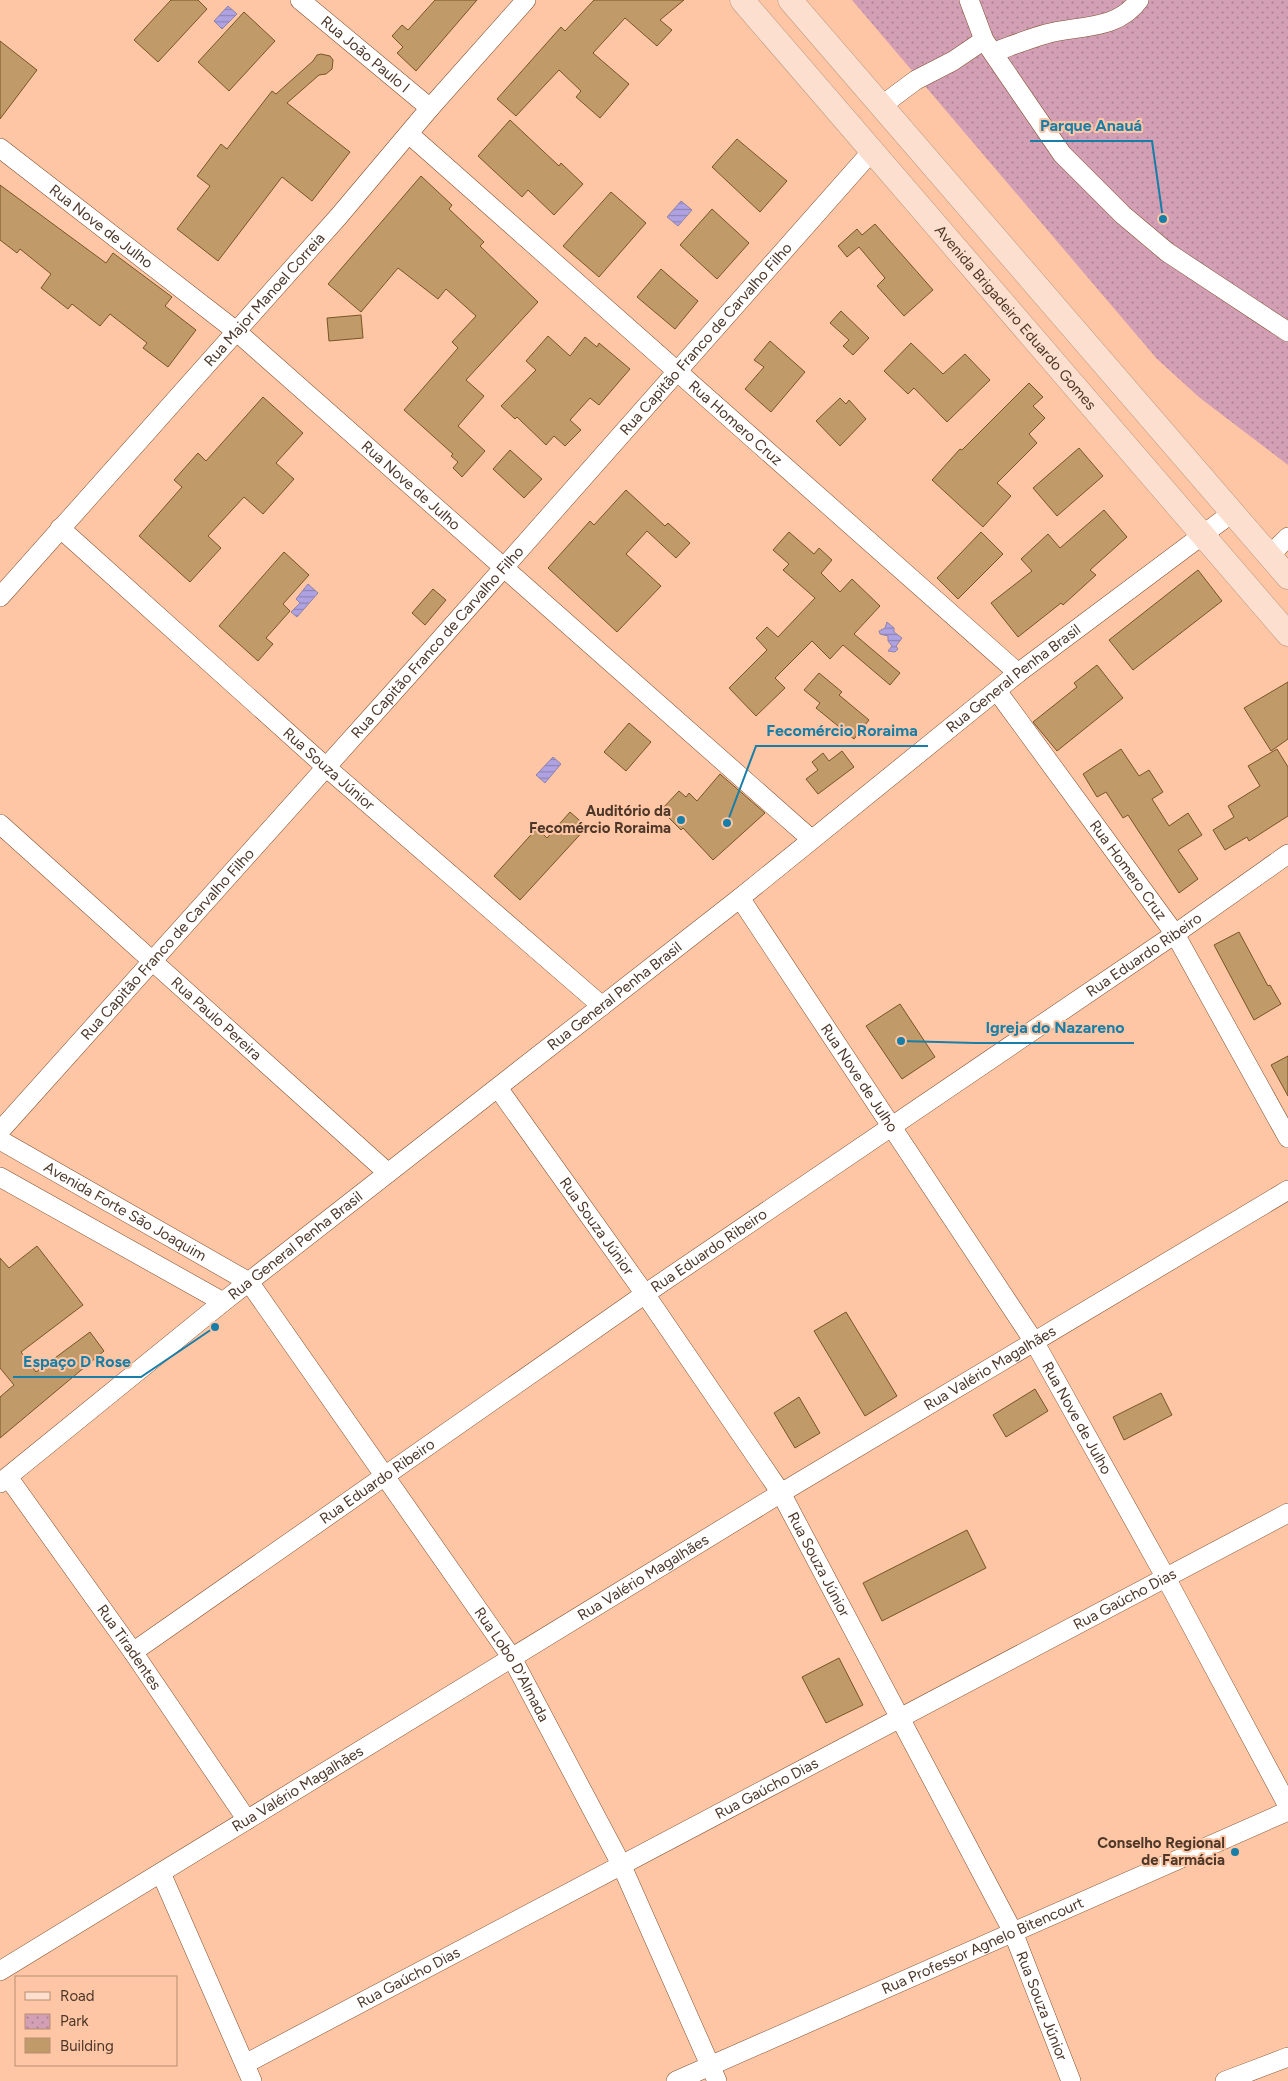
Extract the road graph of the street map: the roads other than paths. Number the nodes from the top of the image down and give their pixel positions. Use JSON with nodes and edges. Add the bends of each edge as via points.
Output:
{"nodes":[{"id":1,"x":300,"y":0,"type":"edge"},
{"id":2,"x":526,"y":0,"type":"edge"},
{"id":3,"x":742,"y":0,"type":"edge"},
{"id":4,"x":790,"y":0,"type":"edge"},
{"id":5,"x":969,"y":0,"type":"edge"},
{"id":6,"x":1139,"y":0,"type":"edge"},
{"id":7,"x":989,"y":46,"type":"junction"},
{"id":8,"x":881,"y":106,"type":"junction"},
{"id":9,"x":430,"y":108,"type":"junction"},
{"id":10,"x":409,"y":134,"type":"junction"},
{"id":11,"x":0,"y":148,"type":"edge"},
{"id":12,"x":872,"y":151,"type":"junction"},
{"id":13,"x":236,"y":331,"type":"junction"},
{"id":14,"x":1288,"y":332,"type":"edge"},
{"id":15,"x":678,"y":372,"type":"junction"},
{"id":16,"x":1232,"y":512,"type":"junction"},
{"id":17,"x":60,"y":528,"type":"junction"},
{"id":18,"x":1203,"y":535,"type":"junction"},
{"id":19,"x":1288,"y":537,"type":"edge"},
{"id":20,"x":1270,"y":555,"type":"junction"},
{"id":21,"x":504,"y":568,"type":"junction"},
{"id":22,"x":1288,"y":577,"type":"edge"},
{"id":23,"x":0,"y":597,"type":"edge"},
{"id":24,"x":1288,"y":634,"type":"edge"},
{"id":25,"x":1018,"y":673,"type":"junction"},
{"id":26,"x":997,"y":690,"type":"junction"},
{"id":27,"x":326,"y":767,"type":"junction"},
{"id":28,"x":0,"y":824,"type":"edge"},
{"id":29,"x":811,"y":839,"type":"junction"},
{"id":30,"x":1288,"y":854,"type":"edge"},
{"id":31,"x":740,"y":898,"type":"junction"},
{"id":32,"x":1174,"y":934,"type":"junction"},
{"id":33,"x":152,"y":962,"type":"junction"},
{"id":34,"x":602,"y":1006,"type":"junction"},
{"id":35,"x":498,"y":1088,"type":"junction"},
{"id":36,"x":892,"y":1126,"type":"junction"},
{"id":37,"x":0,"y":1132,"type":"edge"},
{"id":38,"x":1288,"y":1138,"type":"edge"},
{"id":39,"x":0,"y":1140,"type":"edge"},
{"id":40,"x":388,"y":1173,"type":"junction"},
{"id":41,"x":0,"y":1177,"type":"edge"},
{"id":42,"x":1288,"y":1190,"type":"edge"},
{"id":43,"x":249,"y":1282,"type":"junction"},
{"id":44,"x":645,"y":1294,"type":"junction"},
{"id":45,"x":223,"y":1302,"type":"junction"},
{"id":46,"x":1036,"y":1342,"type":"junction"},
{"id":47,"x":385,"y":1476,"type":"junction"},
{"id":48,"x":4,"y":1480,"type":"edge"},
{"id":49,"x":781,"y":1493,"type":"junction"},
{"id":50,"x":1288,"y":1513,"type":"edge"},
{"id":51,"x":1166,"y":1578,"type":"junction"},
{"id":52,"x":133,"y":1652,"type":"junction"},
{"id":53,"x":512,"y":1658,"type":"junction"},
{"id":54,"x":900,"y":1716,"type":"junction"},
{"id":55,"x":1288,"y":1806,"type":"edge"},
{"id":56,"x":1288,"y":1811,"type":"edge"},
{"id":57,"x":247,"y":1820,"type":"junction"},
{"id":58,"x":622,"y":1864,"type":"junction"},
{"id":59,"x":161,"y":1873,"type":"junction"},
{"id":60,"x":1013,"y":1932,"type":"junction"},
{"id":61,"x":0,"y":1971,"type":"edge"},
{"id":62,"x":1288,"y":2057,"type":"edge"},
{"id":63,"x":245,"y":2064,"type":"junction"},
{"id":64,"x":713,"y":2073,"type":"edge"},
{"id":65,"x":252,"y":2081,"type":"edge"},
{"id":66,"x":676,"y":2081,"type":"edge"},
{"id":67,"x":1071,"y":2081,"type":"edge"},
{"id":68,"x":1226,"y":2081,"type":"edge"}],
"edges":[{"from":1,"to":9,"type":"street","name":"Rua João Paulo I"},
{"from":2,"to":9,"type":"street","name":"Rua Major Manoel Correia"},
{"from":3,"to":12,"type":"main road","name":"Avenida Brigadeiro Eduardo Gomes"},
{"from":4,"to":8,"type":"main road"},
{"from":5,"to":7,"type":"street"},
{"from":6,"to":7,"type":"street","via":[[1132,9],[1099,26]]},
{"from":7,"to":8,"type":"street","via":[[916,80]]},
{"from":7,"to":14,"type":"street","via":[[1062,154],[1123,215],[1167,252]]},
{"from":8,"to":16,"type":"main road"},
{"from":9,"to":10,"type":"street","name":"Rua Major Manoel Correia"},
{"from":10,"to":13,"type":"street","name":"Rua Major Manoel Correia"},
{"from":10,"to":15,"type":"street","name":"Rua Homero Cruz"},
{"from":11,"to":13,"type":"street","name":"Rua Nove de Julho"},
{"from":12,"to":15,"type":"street","name":"Rua Capitão Franco de Carvalho Filho"},
{"from":12,"to":18,"type":"main road","name":"Avenida Brigadeiro Eduardo Gomes"},
{"from":13,"to":17,"type":"street","name":"Rua Major Manoel Correia"},
{"from":13,"to":21,"type":"street","name":"Rua Nove de Julho"},
{"from":15,"to":21,"type":"street","name":"Rua Capitão Franco de Carvalho Filho"},
{"from":15,"to":25,"type":"street","name":"Rua Homero Cruz"},
{"from":16,"to":18,"type":"street","name":"Rua General Penha Brasil"},
{"from":16,"to":20,"type":"main road"},
{"from":17,"to":23,"type":"street","name":"Rua Major Manoel Correia"},
{"from":17,"to":27,"type":"street","name":"Rua Souza Júnior"},
{"from":18,"to":24,"type":"main road","name":"Avenida Brigadeiro Eduardo Gomes"},
{"from":18,"to":25,"type":"street","name":"Rua General Penha Brasil"},
{"from":19,"to":20,"type":"street"},
{"from":20,"to":22,"type":"main road"},
{"from":21,"to":27,"type":"street","name":"Rua Capitão Franco de Carvalho Filho"},
{"from":21,"to":29,"type":"street","name":"Rua Nove de Julho"},
{"from":25,"to":26,"type":"street","name":"Rua General Penha Brasil"},
{"from":26,"to":29,"type":"street","name":"Rua General Penha Brasil"},
{"from":26,"to":32,"type":"street","name":"Rua Homero Cruz"},
{"from":27,"to":33,"type":"street","name":"Rua Capitão Franco de Carvalho Filho"},
{"from":27,"to":34,"type":"street","name":"Rua Souza Júnior"},
{"from":28,"to":33,"type":"street","name":"Rua Paulo Pereira"},
{"from":29,"to":31,"type":"street","name":"Rua General Penha Brasil"},
{"from":30,"to":32,"type":"street","name":"Rua Eduardo Ribeiro"},
{"from":31,"to":34,"type":"street","name":"Rua General Penha Brasil"},
{"from":31,"to":36,"type":"street","name":"Rua Nove de Julho"},
{"from":32,"to":36,"type":"street","name":"Rua Eduardo Ribeiro"},
{"from":32,"to":38,"type":"street","name":"Rua Homero Cruz"},
{"from":33,"to":37,"type":"street","name":"Rua Capitão Franco de Carvalho Filho"},
{"from":33,"to":40,"type":"street","name":"Rua Paulo Pereira"},
{"from":34,"to":35,"type":"street","name":"Rua General Penha Brasil"},
{"from":35,"to":40,"type":"street","name":"Rua General Penha Brasil"},
{"from":35,"to":44,"type":"street","name":"Rua Souza Júnior"},
{"from":36,"to":44,"type":"street","name":"Rua Eduardo Ribeiro"},
{"from":36,"to":46,"type":"street","name":"Rua Nove de Julho"},
{"from":39,"to":43,"type":"street","name":"Avenida Forte São Joaquim"},
{"from":40,"to":43,"type":"street","name":"Rua General Penha Brasil"},
{"from":41,"to":45,"type":"street","name":"Avenida Forte São Joaquim"},
{"from":42,"to":46,"type":"street","name":"Rua Valério Magalhães"},
{"from":43,"to":45,"type":"street","name":"Rua General Penha Brasil"},
{"from":43,"to":47,"type":"street","name":"Rua Lobo D'Almada"},
{"from":44,"to":47,"type":"street","name":"Rua Eduardo Ribeiro"},
{"from":44,"to":49,"type":"street","name":"Rua Souza Júnior"},
{"from":45,"to":48,"type":"street","name":"Rua General Penha Brasil"},
{"from":46,"to":49,"type":"street","name":"Rua Valério Magalhães"},
{"from":46,"to":51,"type":"street","name":"Rua Nove de Julho"},
{"from":47,"to":52,"type":"street","name":"Rua Eduardo Ribeiro"},
{"from":47,"to":53,"type":"street","name":"Rua Lobo D'Almada"},
{"from":48,"to":52,"type":"street","name":"Rua Tiradentes"},
{"from":49,"to":53,"type":"street","name":"Rua Valério Magalhães"},
{"from":49,"to":54,"type":"street","name":"Rua Souza Júnior"},
{"from":50,"to":51,"type":"street","name":"Rua Gaúcho Dias"},
{"from":51,"to":54,"type":"street","name":"Rua Gaúcho Dias"},
{"from":51,"to":55,"type":"street","name":"Rua Nove de Julho"},
{"from":52,"to":57,"type":"street","name":"Rua Tiradentes"},
{"from":53,"to":57,"type":"street","name":"Rua Valério Magalhães"},
{"from":53,"to":58,"type":"street","name":"Rua Lobo D'Almada"},
{"from":54,"to":58,"type":"street","name":"Rua Gaúcho Dias"},
{"from":54,"to":60,"type":"street","name":"Rua Souza Júnior"},
{"from":56,"to":60,"type":"street","name":"Rua Professor Agnelo Bitencourt"},
{"from":57,"to":59,"type":"street","name":"Rua Valério Magalhães"},
{"from":58,"to":63,"type":"street","name":"Rua Gaúcho Dias"},
{"from":58,"to":64,"type":"street","name":"Rua Lobo D'Almada"},
{"from":59,"to":61,"type":"street","name":"Rua Valério Magalhães"},
{"from":59,"to":63,"type":"street"},
{"from":60,"to":64,"type":"street","name":"Rua Professor Agnelo Bitencourt"},
{"from":60,"to":67,"type":"street","name":"Rua Souza Júnior"},
{"from":62,"to":68,"type":"street"},
{"from":63,"to":65,"type":"street"},
{"from":64,"to":66,"type":"street","name":"Rua Professor Agnelo Bitencourt"}]}
